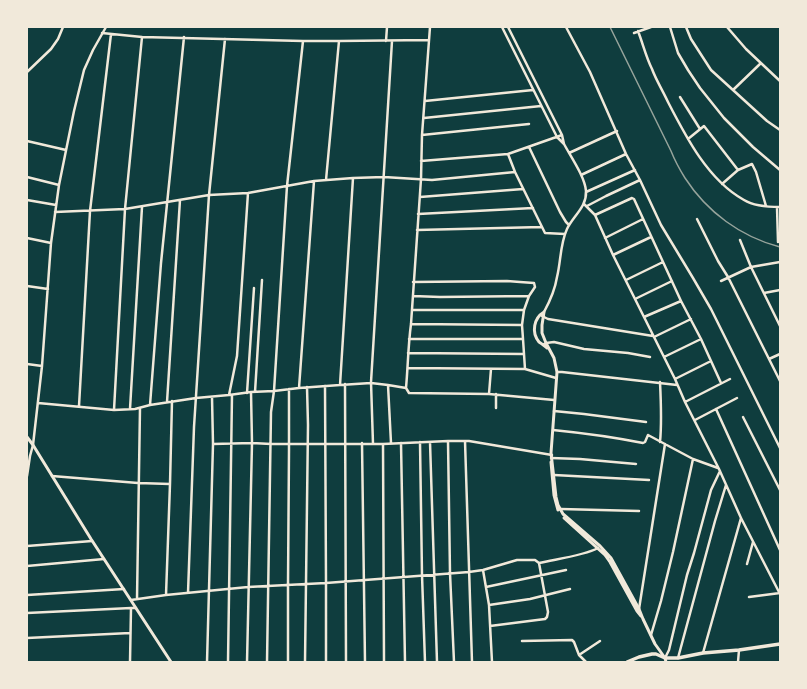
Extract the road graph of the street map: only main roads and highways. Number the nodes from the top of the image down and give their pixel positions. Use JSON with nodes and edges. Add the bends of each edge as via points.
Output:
{"nodes":[{"id":1,"x":780,"y":644,"type":"edge"},
{"id":2,"x":666,"y":660,"type":"edge"},
{"id":3,"x":627,"y":662,"type":"edge"}],
"edges":[{"from":1,"to":2,"type":"main road"},
{"from":2,"to":3,"type":"main road","via":[[652,654]]}]}
